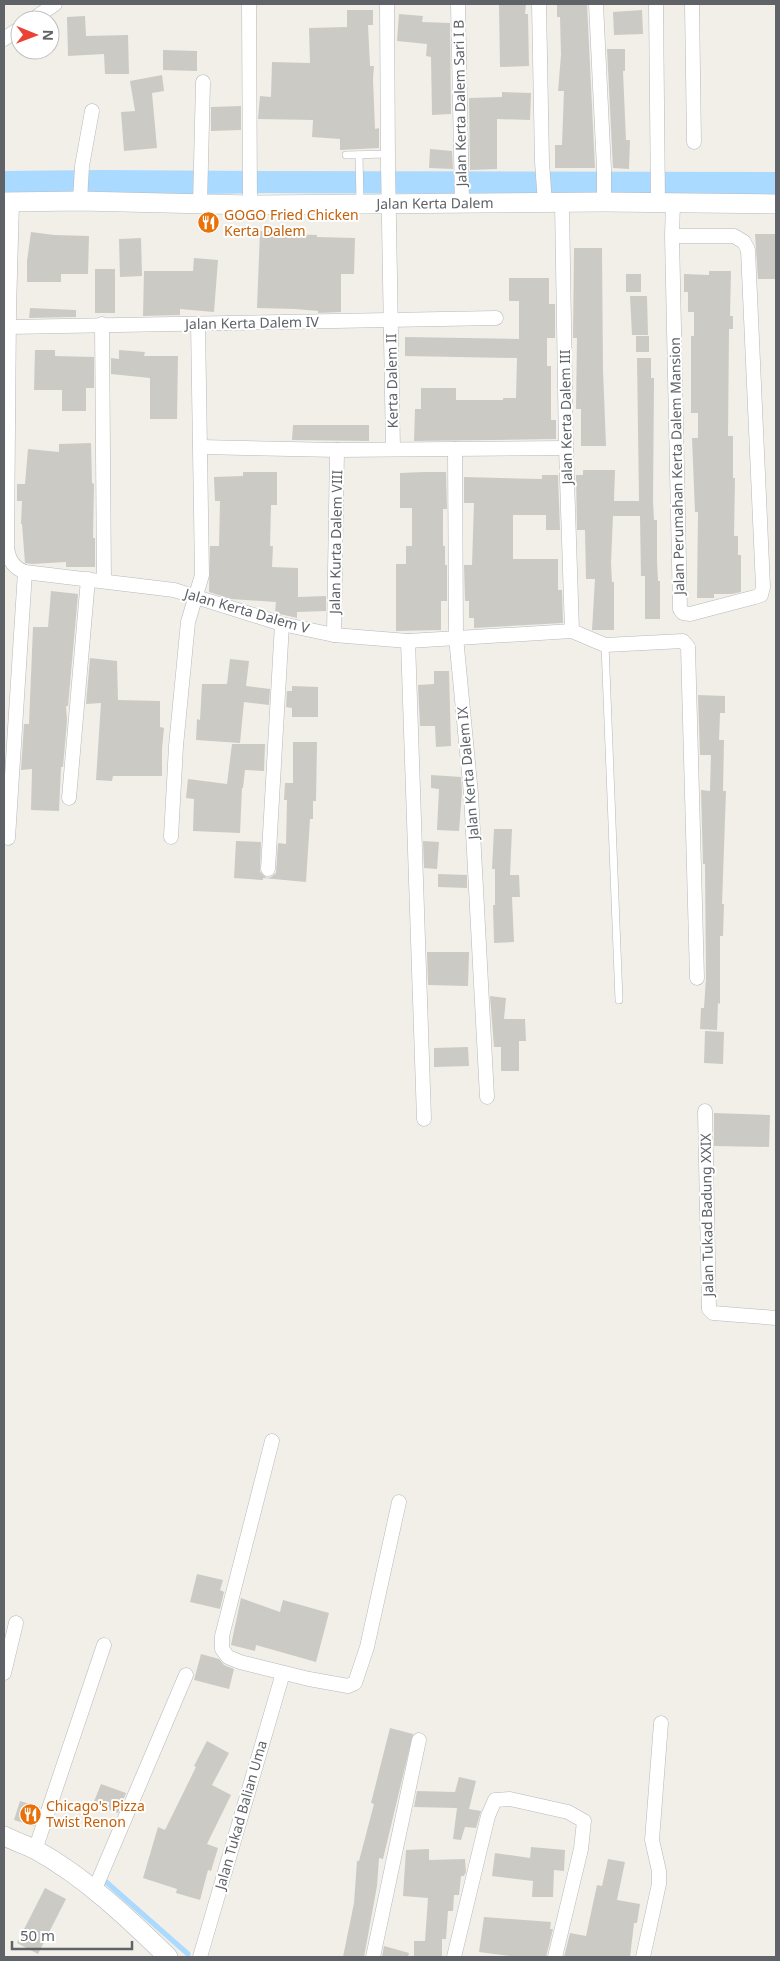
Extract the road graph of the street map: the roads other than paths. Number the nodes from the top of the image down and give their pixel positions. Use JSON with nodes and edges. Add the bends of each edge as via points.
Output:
{"nodes":[{"id":1,"x":249,"y":4,"type":"edge"},
{"id":2,"x":387,"y":4,"type":"edge"},
{"id":3,"x":458,"y":4,"type":"edge"},
{"id":4,"x":539,"y":4,"type":"edge"},
{"id":5,"x":596,"y":4,"type":"edge"},
{"id":6,"x":656,"y":4,"type":"edge"},
{"id":7,"x":692,"y":4,"type":"edge"},
{"id":8,"x":203,"y":82,"type":"dead end"},
{"id":9,"x":92,"y":112,"type":"dead end"},
{"id":10,"x":694,"y":142,"type":"dead end"},
{"id":11,"x":346,"y":155,"type":"dead end"},
{"id":12,"x":360,"y":158,"type":"junction"},
{"id":13,"x":388,"y":160,"type":"junction"},
{"id":14,"x":80,"y":198,"type":"junction"},
{"id":15,"x":604,"y":199,"type":"junction"},
{"id":16,"x":250,"y":200,"type":"junction"},
{"id":17,"x":390,"y":200,"type":"junction"},
{"id":18,"x":462,"y":200,"type":"junction"},
{"id":19,"x":200,"y":201,"type":"junction"},
{"id":20,"x":360,"y":201,"type":"junction"},
{"id":21,"x":550,"y":201,"type":"junction"},
{"id":22,"x":8,"y":202,"type":"edge"},
{"id":23,"x":663,"y":202,"type":"junction"},
{"id":24,"x":776,"y":204,"type":"edge"},
{"id":25,"x":672,"y":236,"type":"junction"},
{"id":26,"x":390,"y":317,"type":"junction"},
{"id":27,"x":496,"y":318,"type":"dead end"},
{"id":28,"x":102,"y":324,"type":"junction"},
{"id":29,"x":198,"y":324,"type":"junction"},
{"id":30,"x":9,"y":327,"type":"junction"},
{"id":31,"x":201,"y":447,"type":"junction"},
{"id":32,"x":455,"y":448,"type":"junction"},
{"id":33,"x":566,"y":448,"type":"junction"},
{"id":34,"x":393,"y":449,"type":"junction"},
{"id":35,"x":337,"y":450,"type":"junction"},
{"id":36,"x":776,"y":563,"type":"edge"},
{"id":37,"x":762,"y":564,"type":"junction"},
{"id":38,"x":21,"y":570,"type":"junction"},
{"id":39,"x":88,"y":579,"type":"junction"},
{"id":40,"x":104,"y":581,"type":"junction"},
{"id":41,"x":195,"y":598,"type":"junction"},
{"id":42,"x":282,"y":624,"type":"junction"},
{"id":43,"x":572,"y":631,"type":"junction"},
{"id":44,"x":334,"y":634,"type":"junction"},
{"id":45,"x":456,"y":637,"type":"junction"},
{"id":46,"x":408,"y":641,"type":"junction"},
{"id":47,"x":605,"y":645,"type":"junction"},
{"id":48,"x":9,"y":764,"type":"edge"},
{"id":49,"x":69,"y":798,"type":"dead end"},
{"id":50,"x":171,"y":837,"type":"dead end"},
{"id":51,"x":8,"y":838,"type":"dead end"},
{"id":52,"x":268,"y":869,"type":"dead end"},
{"id":53,"x":697,"y":978,"type":"dead end"},
{"id":54,"x":619,"y":1000,"type":"dead end"},
{"id":55,"x":487,"y":1097,"type":"dead end"},
{"id":56,"x":705,"y":1111,"type":"dead end"},
{"id":57,"x":424,"y":1119,"type":"dead end"},
{"id":58,"x":776,"y":1318,"type":"edge"},
{"id":59,"x":272,"y":1441,"type":"dead end"},
{"id":60,"x":399,"y":1502,"type":"dead end"},
{"id":61,"x":16,"y":1622,"type":"dead end"},
{"id":62,"x":104,"y":1645,"type":"dead end"},
{"id":63,"x":4,"y":1673,"type":"edge"},
{"id":64,"x":283,"y":1673,"type":"junction"},
{"id":65,"x":186,"y":1675,"type":"dead end"},
{"id":66,"x":661,"y":1724,"type":"dead end"},
{"id":67,"x":419,"y":1740,"type":"dead end"},
{"id":68,"x":4,"y":1836,"type":"edge"},
{"id":69,"x":35,"y":1850,"type":"junction"},
{"id":70,"x":94,"y":1891,"type":"junction"},
{"id":71,"x":168,"y":1957,"type":"edge"},
{"id":72,"x":200,"y":1957,"type":"edge"},
{"id":73,"x":373,"y":1957,"type":"edge"},
{"id":74,"x":454,"y":1957,"type":"edge"},
{"id":75,"x":555,"y":1957,"type":"edge"},
{"id":76,"x":643,"y":1957,"type":"edge"}],
"edges":[{"from":1,"to":16,"type":"street"},
{"from":2,"to":13,"type":"street","name":"Kerta Dalem II"},
{"from":3,"to":18,"type":"street","name":"Jalan Kerta Dalem Sari I B"},
{"from":4,"to":21,"type":"street","name":"Jalan Kerta Dalem III","via":[[542,162]]},
{"from":5,"to":15,"type":"street"},
{"from":6,"to":23,"type":"street","name":"Jalan Perumahan Kerta Dalem Mansion","via":[[659,166]]},
{"from":7,"to":10,"type":"street"},
{"from":8,"to":19,"type":"street"},
{"from":9,"to":14,"type":"street"},
{"from":11,"to":12,"type":"lane"},
{"from":12,"to":13,"type":"lane"},
{"from":12,"to":20,"type":"lane"},
{"from":13,"to":17,"type":"street","name":"Kerta Dalem II"},
{"from":14,"to":19,"type":"street","name":"Jalan Kerta Dalem"},
{"from":14,"to":22,"type":"street","name":"Jalan Kerta Dalem"},
{"from":15,"to":21,"type":"street","name":"Jalan Kerta Dalem"},
{"from":15,"to":23,"type":"street","name":"Jalan Kerta Dalem"},
{"from":16,"to":19,"type":"street","name":"Jalan Kerta Dalem"},
{"from":16,"to":20,"type":"street","name":"Jalan Kerta Dalem"},
{"from":17,"to":18,"type":"street","name":"Jalan Kerta Dalem"},
{"from":17,"to":20,"type":"street","name":"Jalan Kerta Dalem"},
{"from":17,"to":26,"type":"street","name":"Kerta Dalem II"},
{"from":18,"to":21,"type":"street","name":"Jalan Kerta Dalem"},
{"from":21,"to":33,"type":"street","name":"Jalan Kerta Dalem III"},
{"from":22,"to":30,"type":"street"},
{"from":23,"to":24,"type":"street","name":"Jalan Kerta Dalem"},
{"from":23,"to":25,"type":"street","name":"Jalan Perumahan Kerta Dalem Mansion"},
{"from":25,"to":37,"type":"street","name":"Jalan Perumahan Kerta Dalem Mansion","via":[[734,236],[747,245]]},
{"from":25,"to":37,"type":"street","name":"Jalan Perumahan Kerta Dalem Mansion","via":[[681,612],[690,614],[761,595]]},
{"from":26,"to":27,"type":"street","name":"Jalan Kerta Dalem IV"},
{"from":26,"to":29,"type":"street","name":"Jalan Kerta Dalem IV"},
{"from":26,"to":34,"type":"street","name":"Kerta Dalem II"},
{"from":28,"to":29,"type":"street","name":"Jalan Kerta Dalem IV"},
{"from":28,"to":30,"type":"street","name":"Jalan Kerta Dalem IV"},
{"from":28,"to":40,"type":"street"},
{"from":29,"to":31,"type":"street"},
{"from":30,"to":38,"type":"street","via":[[7,547],[9,558]]},
{"from":31,"to":35,"type":"street"},
{"from":31,"to":41,"type":"street","via":[[202,575]]},
{"from":32,"to":33,"type":"street"},
{"from":32,"to":34,"type":"street"},
{"from":32,"to":45,"type":"street","name":"Jalan Kerta Dalem IX"},
{"from":33,"to":43,"type":"street","name":"Jalan Kerta Dalem III"},
{"from":34,"to":35,"type":"street"},
{"from":35,"to":44,"type":"street","name":"Jalan Kurta Dalem VIII"},
{"from":36,"to":37,"type":"street"},
{"from":38,"to":39,"type":"street","name":"Jalan Kerta Dalem V"},
{"from":38,"to":48,"type":"street"},
{"from":39,"to":40,"type":"street","name":"Jalan Kerta Dalem V"},
{"from":39,"to":49,"type":"street"},
{"from":40,"to":41,"type":"street","name":"Jalan Kerta Dalem V","via":[[174,590]]},
{"from":41,"to":42,"type":"street","name":"Jalan Kerta Dalem V"},
{"from":41,"to":50,"type":"street","via":[[188,622]]},
{"from":42,"to":44,"type":"street","name":"Jalan Kerta Dalem V"},
{"from":42,"to":52,"type":"street"},
{"from":43,"to":45,"type":"street","name":"Jalan Kerta Dalem V"},
{"from":43,"to":47,"type":"street","name":"Jalan Kerta Dalem V"},
{"from":44,"to":46,"type":"street","name":"Jalan Kerta Dalem V"},
{"from":45,"to":46,"type":"street","name":"Jalan Kerta Dalem V"},
{"from":45,"to":55,"type":"street","name":"Jalan Kerta Dalem IX","via":[[471,794]]},
{"from":46,"to":57,"type":"street"},
{"from":47,"to":53,"type":"street","name":"Jalan Kerta Dalem V","via":[[678,640],[686,642],[688,647]]},
{"from":47,"to":54,"type":"lane"},
{"from":48,"to":51,"type":"street"},
{"from":56,"to":58,"type":"street","name":"Jalan Tukad Badung XXIX","via":[[709,1309],[716,1313]]},
{"from":59,"to":64,"type":"street","via":[[224,1626],[222,1649],[228,1657],[240,1662]]},
{"from":60,"to":64,"type":"street","via":[[367,1647],[355,1683],[348,1686]]},
{"from":61,"to":63,"type":"street"},
{"from":62,"to":69,"type":"street"},
{"from":64,"to":72,"type":"street","name":"Jalan Tukad Balian Uma"},
{"from":65,"to":70,"type":"street"},
{"from":66,"to":76,"type":"street","via":[[652,1840],[659,1884]]},
{"from":67,"to":73,"type":"street"},
{"from":68,"to":69,"type":"street"},
{"from":69,"to":70,"type":"street"},
{"from":70,"to":71,"type":"street"},
{"from":74,"to":75,"type":"street","via":[[488,1816],[495,1800],[510,1799],[568,1812],[584,1821],[581,1848]]}]}
